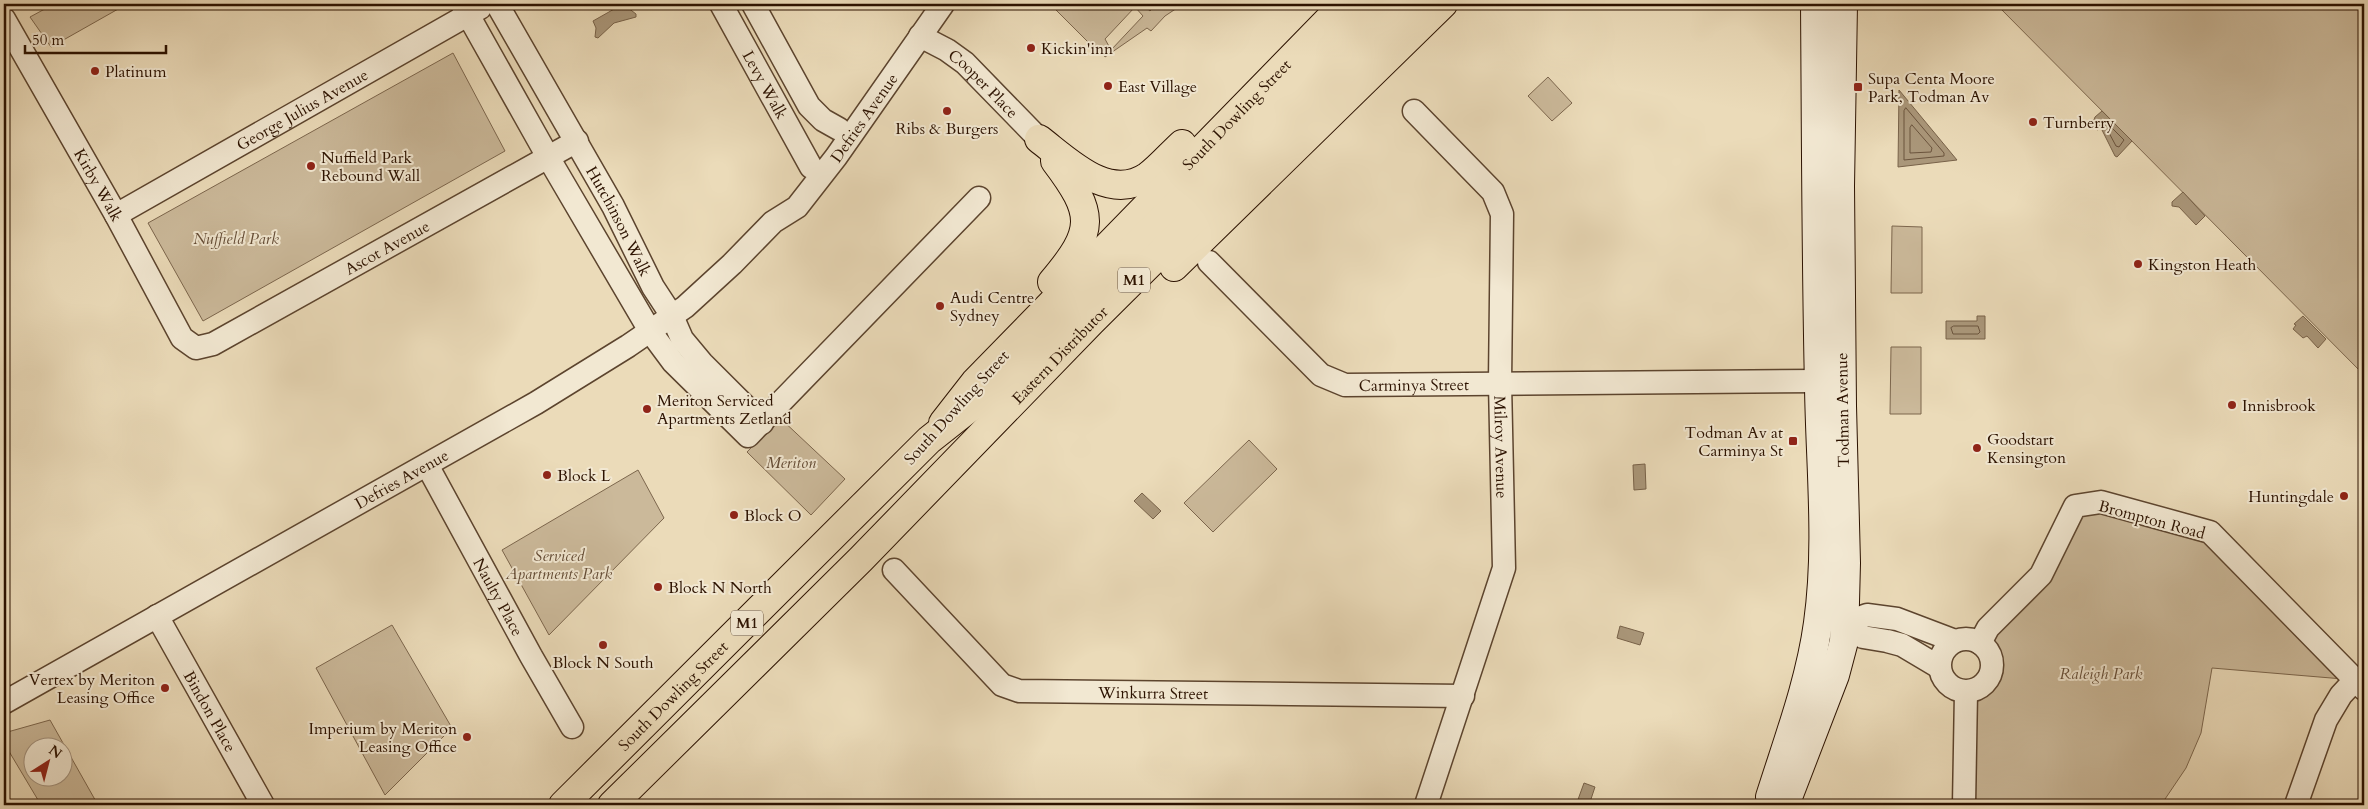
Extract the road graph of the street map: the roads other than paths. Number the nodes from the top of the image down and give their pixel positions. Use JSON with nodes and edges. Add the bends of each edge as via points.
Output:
{"nodes":[{"id":1,"x":488,"y":4,"type":"edge"},
{"id":2,"x":497,"y":4,"type":"edge"},
{"id":3,"x":721,"y":4,"type":"edge"},
{"id":4,"x":752,"y":4,"type":"edge"},
{"id":5,"x":928,"y":4,"type":"edge"},
{"id":6,"x":944,"y":4,"type":"edge"},
{"id":7,"x":1344,"y":4,"type":"edge"},
{"id":8,"x":1375,"y":4,"type":"edge"},
{"id":9,"x":1411,"y":4,"type":"edge"},
{"id":10,"x":1443,"y":4,"type":"edge"},
{"id":11,"x":1815,"y":4,"type":"edge"},
{"id":12,"x":1843,"y":4,"type":"edge"},
{"id":13,"x":465,"y":9,"type":"edge"},
{"id":14,"x":4,"y":19,"type":"edge"},
{"id":15,"x":920,"y":36,"type":"junction"},
{"id":16,"x":1291,"y":58,"type":"junction"},
{"id":17,"x":1414,"y":111,"type":"dead end"},
{"id":18,"x":839,"y":129,"type":"junction"},
{"id":19,"x":1039,"y":140,"type":"junction"},
{"id":20,"x":577,"y":142,"type":"junction"},
{"id":21,"x":548,"y":157,"type":"junction"},
{"id":22,"x":811,"y":167,"type":"junction"},
{"id":23,"x":979,"y":198,"type":"dead end"},
{"id":24,"x":116,"y":214,"type":"junction"},
{"id":25,"x":773,"y":222,"type":"junction"},
{"id":26,"x":1209,"y":262,"type":"dead end"},
{"id":27,"x":672,"y":316,"type":"junction"},
{"id":28,"x":650,"y":331,"type":"junction"},
{"id":29,"x":196,"y":348,"type":"joint"},
{"id":30,"x":1819,"y":381,"type":"junction"},
{"id":31,"x":975,"y":382,"type":"junction"},
{"id":32,"x":1500,"y":384,"type":"junction"},
{"id":33,"x":755,"y":430,"type":"junction"},
{"id":34,"x":930,"y":440,"type":"junction"},
{"id":35,"x":427,"y":465,"type":"junction"},
{"id":36,"x":1823,"y":545,"type":"junction"},
{"id":37,"x":861,"y":559,"type":"junction"},
{"id":38,"x":894,"y":570,"type":"dead end"},
{"id":39,"x":157,"y":616,"type":"junction"},
{"id":40,"x":1845,"y":623,"type":"junction"},
{"id":41,"x":1955,"y":641,"type":"junction"},
{"id":42,"x":1980,"y":643,"type":"junction"},
{"id":43,"x":1939,"y":667,"type":"junction"},
{"id":44,"x":2360,"y":685,"type":"edge"},
{"id":45,"x":1966,"y":692,"type":"junction"},
{"id":46,"x":1801,"y":694,"type":"junction"},
{"id":47,"x":1463,"y":696,"type":"junction"},
{"id":48,"x":5,"y":702,"type":"dead end"},
{"id":49,"x":572,"y":727,"type":"dead end"},
{"id":50,"x":263,"y":805,"type":"edge"},
{"id":51,"x":562,"y":805,"type":"edge"},
{"id":52,"x":612,"y":805,"type":"edge"},
{"id":53,"x":1426,"y":805,"type":"edge"},
{"id":54,"x":1767,"y":805,"type":"edge"},
{"id":55,"x":1786,"y":805,"type":"edge"},
{"id":56,"x":1964,"y":805,"type":"edge"},
{"id":57,"x":2296,"y":805,"type":"edge"}],
"edges":[{"from":1,"to":13,"type":"street","name":"George Julius Avenue"},
{"from":2,"to":20,"type":"street","name":"Hutchinson Walk"},
{"from":3,"to":22,"type":"street","name":"Levy Walk"},
{"from":4,"to":18,"type":"street","name":"Levy Walk","via":[[810,106],[823,120]]},
{"from":5,"to":18,"type":"street","name":"Defries Avenue"},
{"from":6,"to":15,"type":"street","name":"Defries Avenue"},
{"from":7,"to":16,"type":"main road","name":"South Dowling Street"},
{"from":8,"to":34,"type":"main road","name":"Eastern Distributor","number":"M1","via":[[996,387]]},
{"from":9,"to":37,"type":"main road","name":"Eastern Distributor","number":"M1","via":[[1091,322]]},
{"from":10,"to":37,"type":"main road","via":[[1062,379],[947,487]]},
{"from":11,"to":30,"type":"main road","name":"Todman Avenue"},
{"from":12,"to":40,"type":"main road","name":"Todman Avenue","via":[[1840,186]]},
{"from":13,"to":21,"type":"street","name":"Hutchinson Walk"},
{"from":13,"to":24,"type":"street","name":"George Julius Avenue"},
{"from":14,"to":24,"type":"street","name":"Kirby Walk"},
{"from":15,"to":19,"type":"street","name":"Cooper Place","via":[[965,63]]},
{"from":15,"to":25,"type":"street","name":"Defries Avenue","via":[[817,181],[797,206]]},
{"from":16,"to":19,"type":"main road","via":[[1260,72],[1242,85],[1153,172],[1133,183],[1118,186],[1096,179]]},
{"from":16,"to":31,"type":"main road","name":"South Dowling Street"},
{"from":17,"to":32,"type":"street","name":"Milroy Avenue","via":[[1493,192],[1502,214]]},
{"from":18,"to":22,"type":"street","name":"Defries Avenue"},
{"from":19,"to":31,"type":"main road","via":[[1080,195],[1085,217],[1083,234],[1068,263]]},
{"from":20,"to":21,"type":"street","name":"Ascot Avenue"},
{"from":20,"to":27,"type":"street","name":"Hutchinson Walk"},
{"from":21,"to":28,"type":"street","name":"Hutchinson Walk"},
{"from":21,"to":29,"type":"street","name":"Ascot Avenue","via":[[213,344]]},
{"from":22,"to":25,"type":"street","name":"Defries Avenue","via":[[786,197]]},
{"from":23,"to":33,"type":"street"},
{"from":24,"to":29,"type":"street","name":"Kirby Walk","via":[[182,338]]},
{"from":25,"to":27,"type":"street","name":"Defries Avenue"},
{"from":26,"to":32,"type":"street","name":"Carminya Street","via":[[1321,375],[1345,385]]},
{"from":27,"to":28,"type":"street","name":"Defries Avenue"},
{"from":27,"to":33,"type":"street","name":"Hutchinson Walk","via":[[690,350]]},
{"from":28,"to":33,"type":"street","name":"Hutchinson Walk","via":[[673,362]]},
{"from":28,"to":35,"type":"street","name":"Defries Avenue","via":[[536,403]]},
{"from":30,"to":32,"type":"street","name":"Carminya Street"},
{"from":30,"to":36,"type":"main road","name":"Todman Avenue"},
{"from":31,"to":34,"type":"main road","name":"South Dowling Street"},
{"from":32,"to":47,"type":"street","name":"Milroy Avenue","via":[[1504,568]]},
{"from":34,"to":51,"type":"main road","name":"South Dowling Street","number":"M1"},
{"from":35,"to":39,"type":"street","name":"Defries Avenue"},
{"from":35,"to":49,"type":"street","name":"Naulty Place"},
{"from":36,"to":40,"type":"main road","via":[[1831,565],[1831,602]]},
{"from":36,"to":46,"type":"main road","name":"Todman Avenue","via":[[1818,625]]},
{"from":37,"to":52,"type":"main road","name":"South Dowling Street","number":"M1"},
{"from":38,"to":47,"type":"street","name":"Winkurra Street","via":[[1002,685],[1019,691]]},
{"from":39,"to":48,"type":"street","name":"Defries Avenue"},
{"from":39,"to":50,"type":"street","name":"Bindon Place"},
{"from":40,"to":41,"type":"street","via":[[1867,614],[1897,619]]},
{"from":40,"to":43,"type":"street","via":[[1863,638],[1887,640]]},
{"from":40,"to":46,"type":"main road","via":[[1829,635],[1817,672]]},
{"from":40,"to":55,"type":"main road","name":"Todman Avenue","via":[[1835,674]]},
{"from":41,"to":42,"type":"street","via":[[1965,639]]},
{"from":41,"to":43,"type":"street","via":[[1941,655]]},
{"from":42,"to":44,"type":"street","name":"Brompton Road","via":[[1988,628],[2041,575],[2075,506],[2101,502],[2210,532]]},
{"from":42,"to":45,"type":"street","via":[[1990,655],[1992,670],[1984,684]]},
{"from":43,"to":45,"type":"street","via":[[1947,685]]},
{"from":44,"to":57,"type":"street","via":[[2341,695],[2326,720]]},
{"from":45,"to":56,"type":"street"},
{"from":46,"to":54,"type":"main road","name":"Todman Avenue"},
{"from":47,"to":53,"type":"street","name":"Milroy Avenue"}]}
